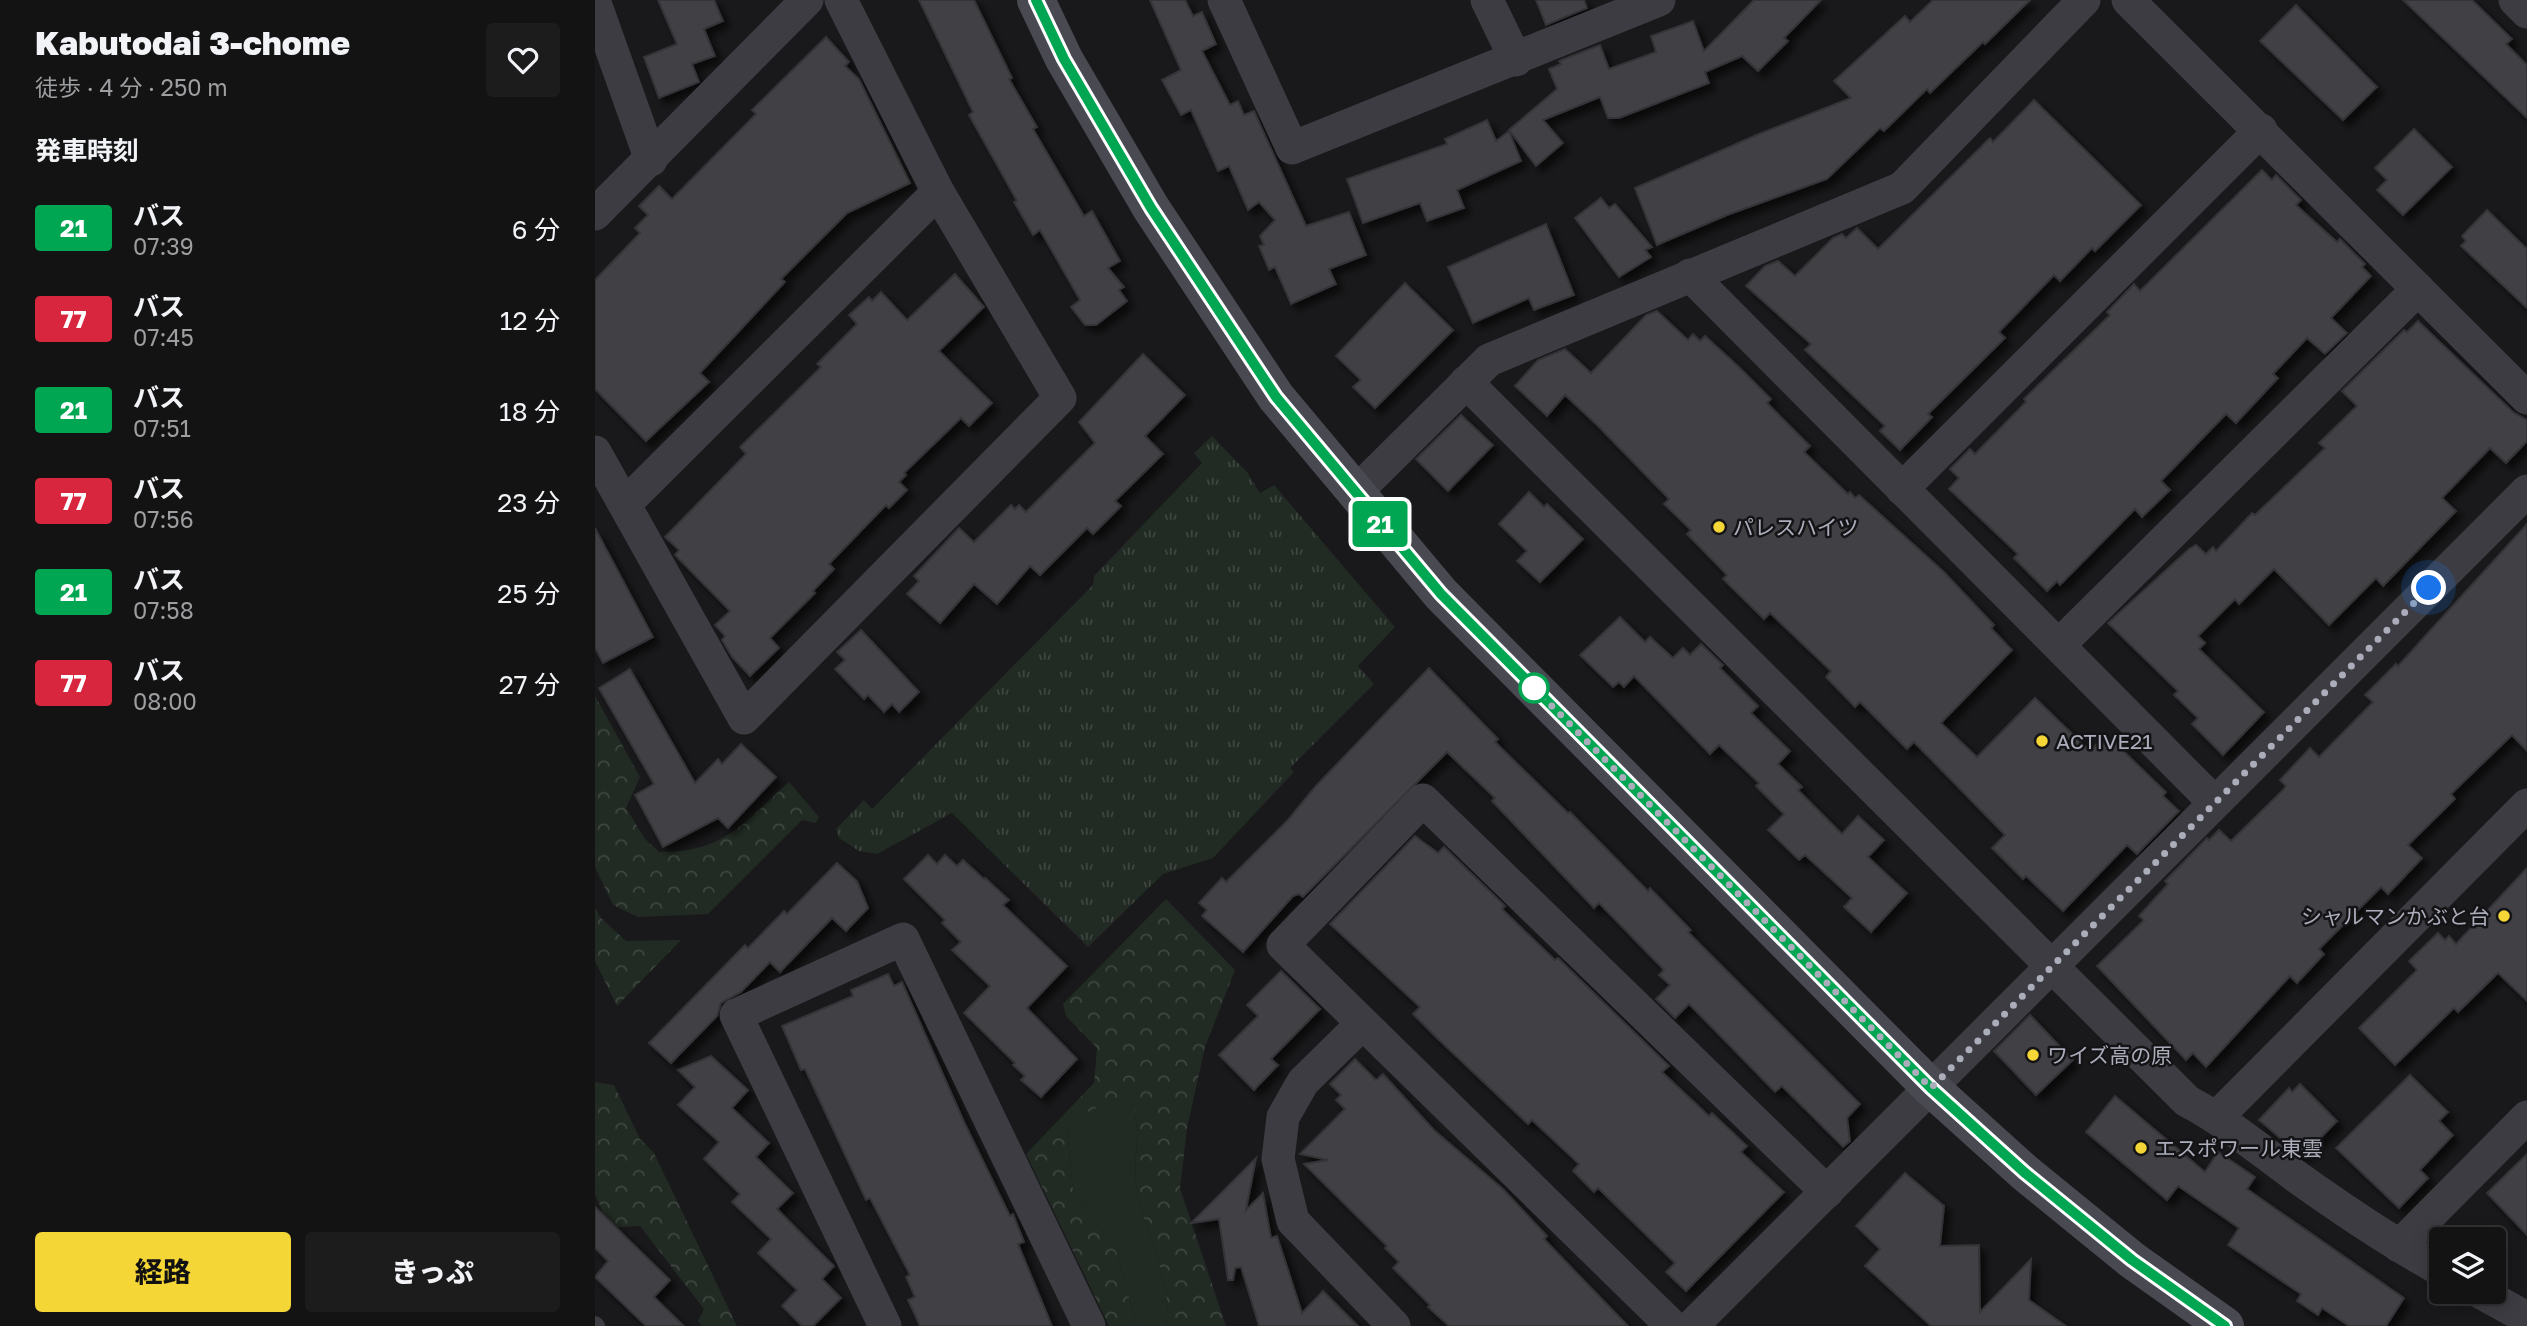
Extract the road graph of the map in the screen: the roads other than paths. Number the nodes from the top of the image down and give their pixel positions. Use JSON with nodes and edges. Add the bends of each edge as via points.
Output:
{"nodes":[{"id":1,"x":807,"y":0,"type":"edge"},
{"id":2,"x":841,"y":0,"type":"edge"},
{"id":3,"x":1036,"y":0,"type":"edge"},
{"id":4,"x":1224,"y":0,"type":"edge"},
{"id":5,"x":1487,"y":0,"type":"edge"},
{"id":6,"x":1659,"y":0,"type":"edge"},
{"id":7,"x":2084,"y":0,"type":"edge"},
{"id":8,"x":2128,"y":0,"type":"edge"},
{"id":9,"x":2515,"y":0,"type":"edge"},
{"id":10,"x":595,"y":3,"type":"edge"},
{"id":11,"x":2527,"y":12,"type":"edge"},
{"id":12,"x":1515,"y":60,"type":"junction"},
{"id":13,"x":2261,"y":130,"type":"junction"},
{"id":14,"x":652,"y":160,"type":"junction"},
{"id":15,"x":938,"y":192,"type":"junction"},
{"id":16,"x":595,"y":214,"type":"edge"},
{"id":17,"x":1690,"y":275,"type":"junction"},
{"id":18,"x":2418,"y":289,"type":"junction"},
{"id":19,"x":1466,"y":382,"type":"junction"},
{"id":20,"x":2527,"y":398,"type":"edge"},
{"id":21,"x":595,"y":452,"type":"edge"},
{"id":22,"x":1902,"y":489,"type":"junction"},
{"id":23,"x":2527,"y":491,"type":"edge"},
{"id":24,"x":1354,"y":494,"type":"junction"},
{"id":25,"x":625,"y":504,"type":"junction"},
{"id":26,"x":2059,"y":646,"type":"junction"},
{"id":27,"x":2214,"y":802,"type":"junction"},
{"id":28,"x":2527,"y":805,"type":"edge"},
{"id":29,"x":2049,"y":966,"type":"junction"},
{"id":30,"x":1362,"y":1024,"type":"junction"},
{"id":31,"x":1931,"y":1088,"type":"junction"},
{"id":32,"x":2217,"y":1117,"type":"junction"},
{"id":33,"x":2527,"y":1117,"type":"edge"},
{"id":34,"x":1826,"y":1192,"type":"junction"},
{"id":35,"x":2399,"y":1246,"type":"junction"},
{"id":36,"x":2429,"y":1263,"type":"edge"},
{"id":37,"x":2502,"y":1304,"type":"edge"},
{"id":38,"x":2527,"y":1318,"type":"edge"},
{"id":39,"x":885,"y":1326,"type":"edge"},
{"id":40,"x":1089,"y":1326,"type":"edge"},
{"id":41,"x":1394,"y":1326,"type":"edge"},
{"id":42,"x":1672,"y":1326,"type":"edge"},
{"id":43,"x":1692,"y":1326,"type":"edge"},
{"id":44,"x":2225,"y":1326,"type":"edge"}],
"edges":[{"from":1,"to":14,"type":"street"},
{"from":2,"to":15,"type":"street"},
{"from":3,"to":24,"type":"main road","via":[[1064,59],[1151,208],[1276,397]]},
{"from":4,"to":12,"type":"street","via":[[1292,148]]},
{"from":5,"to":12,"type":"street"},
{"from":6,"to":12,"type":"street"},
{"from":7,"to":17,"type":"street","via":[[1902,188]]},
{"from":8,"to":13,"type":"street"},
{"from":9,"to":11,"type":"street"},
{"from":10,"to":14,"type":"street"},
{"from":13,"to":18,"type":"street"},
{"from":13,"to":22,"type":"street"},
{"from":14,"to":16,"type":"street"},
{"from":15,"to":25,"type":"street"},
{"from":15,"to":25,"type":"street","via":[[1060,398],[744,718]]},
{"from":17,"to":19,"type":"street","via":[[1489,360]]},
{"from":17,"to":22,"type":"street"},
{"from":18,"to":20,"type":"street"},
{"from":18,"to":26,"type":"street"},
{"from":19,"to":24,"type":"street"},
{"from":19,"to":29,"type":"street"},
{"from":21,"to":25,"type":"street"},
{"from":22,"to":26,"type":"street"},
{"from":23,"to":27,"type":"street"},
{"from":24,"to":31,"type":"main road","via":[[1441,594]]},
{"from":26,"to":27,"type":"street"},
{"from":27,"to":29,"type":"street"},
{"from":28,"to":32,"type":"street"},
{"from":29,"to":31,"type":"street"},
{"from":29,"to":32,"type":"street","via":[[2187,1101]]},
{"from":30,"to":34,"type":"street","via":[[1283,945],[1423,800]]},
{"from":30,"to":41,"type":"street","via":[[1303,1082],[1283,1117],[1278,1159],[1293,1221]]},
{"from":30,"to":42,"type":"street"},
{"from":31,"to":34,"type":"street"},
{"from":31,"to":44,"type":"main road","via":[[2121,1252]]},
{"from":32,"to":35,"type":"street"},
{"from":33,"to":35,"type":"street"},
{"from":34,"to":43,"type":"street"},
{"from":35,"to":36,"type":"street"},
{"from":37,"to":38,"type":"street"},
{"from":39,"to":40,"type":"street","via":[[736,1016],[903,939]]}]}
